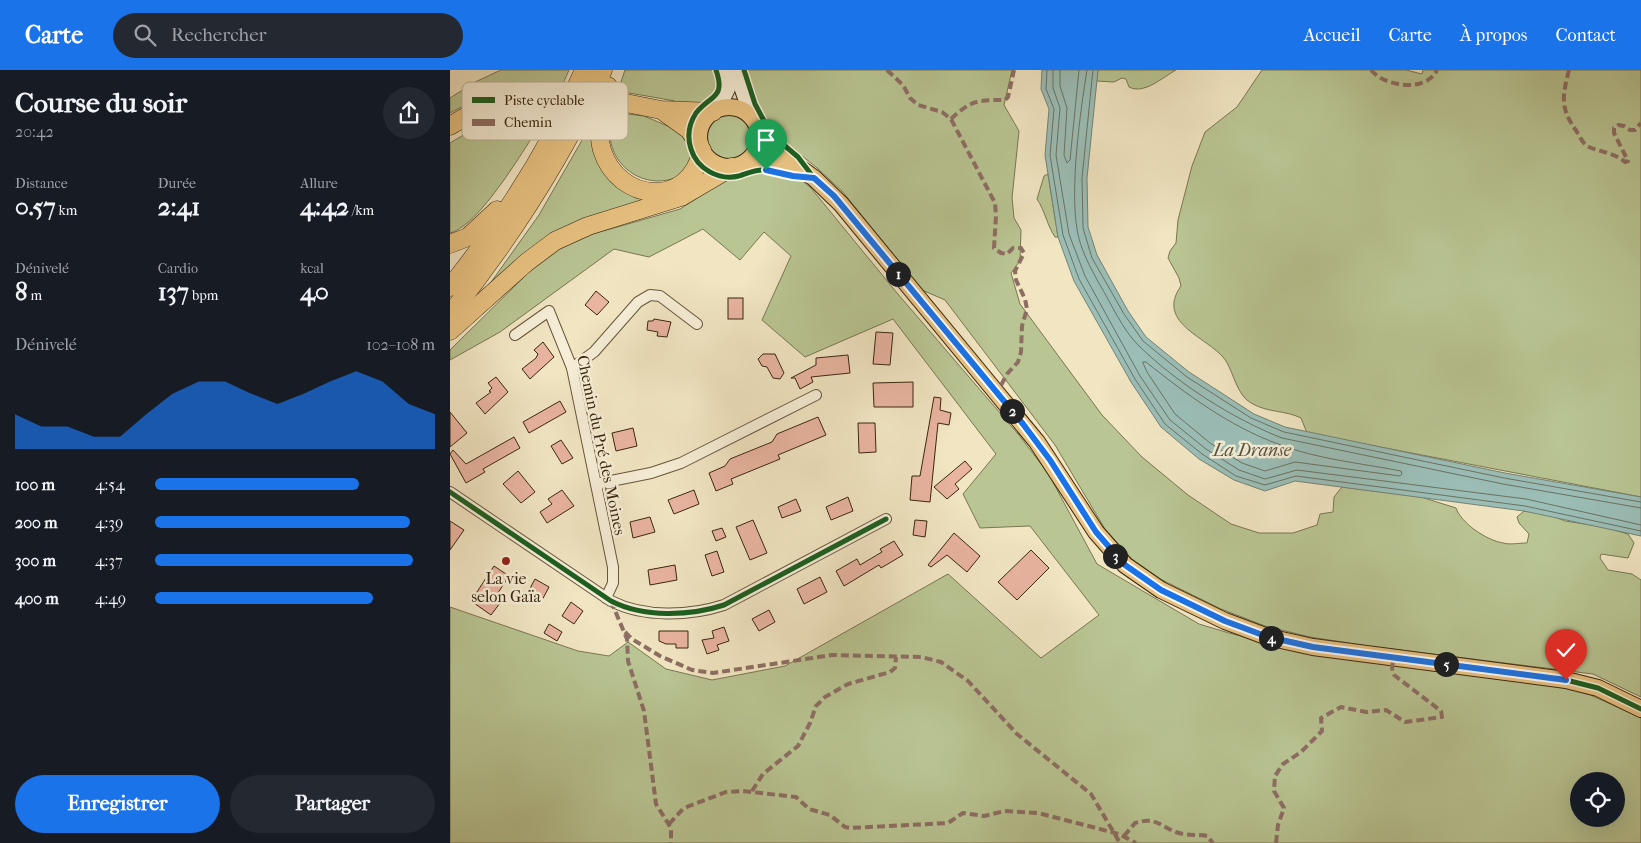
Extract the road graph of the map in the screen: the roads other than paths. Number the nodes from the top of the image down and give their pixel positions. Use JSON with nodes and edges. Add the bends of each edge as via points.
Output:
{"nodes":[{"id":1,"x":584,"y":70,"type":"edge"},
{"id":2,"x":603,"y":70,"type":"edge"},
{"id":3,"x":724,"y":70,"type":"edge"},
{"id":4,"x":735,"y":70,"type":"edge"},
{"id":5,"x":578,"y":82,"type":"edge"},
{"id":6,"x":597,"y":82,"type":"edge"},
{"id":7,"x":628,"y":103,"type":"edge"},
{"id":8,"x":661,"y":110,"type":"junction"},
{"id":9,"x":715,"y":111,"type":"junction"},
{"id":10,"x":462,"y":120,"type":"edge"},
{"id":11,"x":755,"y":124,"type":"junction"},
{"id":12,"x":450,"y":126,"type":"edge"},
{"id":13,"x":548,"y":140,"type":"edge"},
{"id":14,"x":568,"y":140,"type":"edge"},
{"id":15,"x":600,"y":140,"type":"edge"},
{"id":16,"x":701,"y":148,"type":"junction"},
{"id":17,"x":739,"y":164,"type":"junction"},
{"id":18,"x":798,"y":168,"type":"junction"},
{"id":19,"x":521,"y":188,"type":"junction"},
{"id":20,"x":450,"y":244,"type":"edge"},
{"id":21,"x":450,"y":287,"type":"edge"},
{"id":22,"x":450,"y":314,"type":"edge"},
{"id":23,"x":697,"y":324,"type":"dead end"},
{"id":24,"x":450,"y":331,"type":"edge"},
{"id":25,"x":515,"y":334,"type":"dead end"},
{"id":26,"x":572,"y":368,"type":"junction"},
{"id":27,"x":816,"y":395,"type":"dead end"},
{"id":28,"x":596,"y":484,"type":"junction"},
{"id":29,"x":450,"y":492,"type":"edge"},
{"id":30,"x":886,"y":519,"type":"dead end"},
{"id":31,"x":606,"y":598,"type":"junction"},
{"id":32,"x":1641,"y":708,"type":"edge"}],
"edges":[{"from":1,"to":5,"type":"highway"},
{"from":2,"to":6,"type":"highway"},
{"from":3,"to":9,"type":"main road","via":[[728,89]]},
{"from":4,"to":11,"type":"main road"},
{"from":7,"to":8,"type":"highway","bridge":true},
{"from":8,"to":9,"type":"highway"},
{"from":8,"to":16,"type":"highway","via":[[689,130]]},
{"from":9,"to":11,"type":"main road","via":[[736,108]]},
{"from":9,"to":16,"type":"main road","via":[[701,127]]},
{"from":10,"to":12,"type":"highway","bridge":true},
{"from":11,"to":17,"type":"main road","via":[[758,146]]},
{"from":11,"to":18,"type":"main road","via":[[767,143]]},
{"from":13,"to":19,"type":"highway"},
{"from":14,"to":22,"type":"highway","via":[[537,194],[496,255]]},
{"from":15,"to":16,"type":"highway","via":[[605,158],[622,180],[645,191],[669,190],[690,178],[698,164]]},
{"from":16,"to":17,"type":"main road","via":[[717,164]]},
{"from":17,"to":18,"type":"main road","via":[[771,162]]},
{"from":17,"to":24,"type":"highway","via":[[681,198],[588,226],[555,240]]},
{"from":18,"to":32,"type":"main road","via":[[820,183],[840,204],[1037,442],[1104,544],[1148,582],[1225,621],[1283,641],[1566,680],[1598,688]]},
{"from":19,"to":20,"type":"highway","via":[[468,237]]},
{"from":19,"to":21,"type":"highway"},
{"from":23,"to":26,"type":"street","via":[[660,296],[650,295],[638,302],[594,352]]},
{"from":25,"to":26,"type":"street","name":"Chemin du Pré des Moines","via":[[549,311]]},
{"from":26,"to":28,"type":"street","name":"Chemin du Pré des Moines"},
{"from":27,"to":28,"type":"street","via":[[681,463],[652,473]]},
{"from":28,"to":31,"type":"street","name":"Chemin du Pré des Moines","via":[[614,575]]},
{"from":29,"to":31,"type":"street"},
{"from":30,"to":31,"type":"street","via":[[712,609],[655,613],[623,607]]}]}
